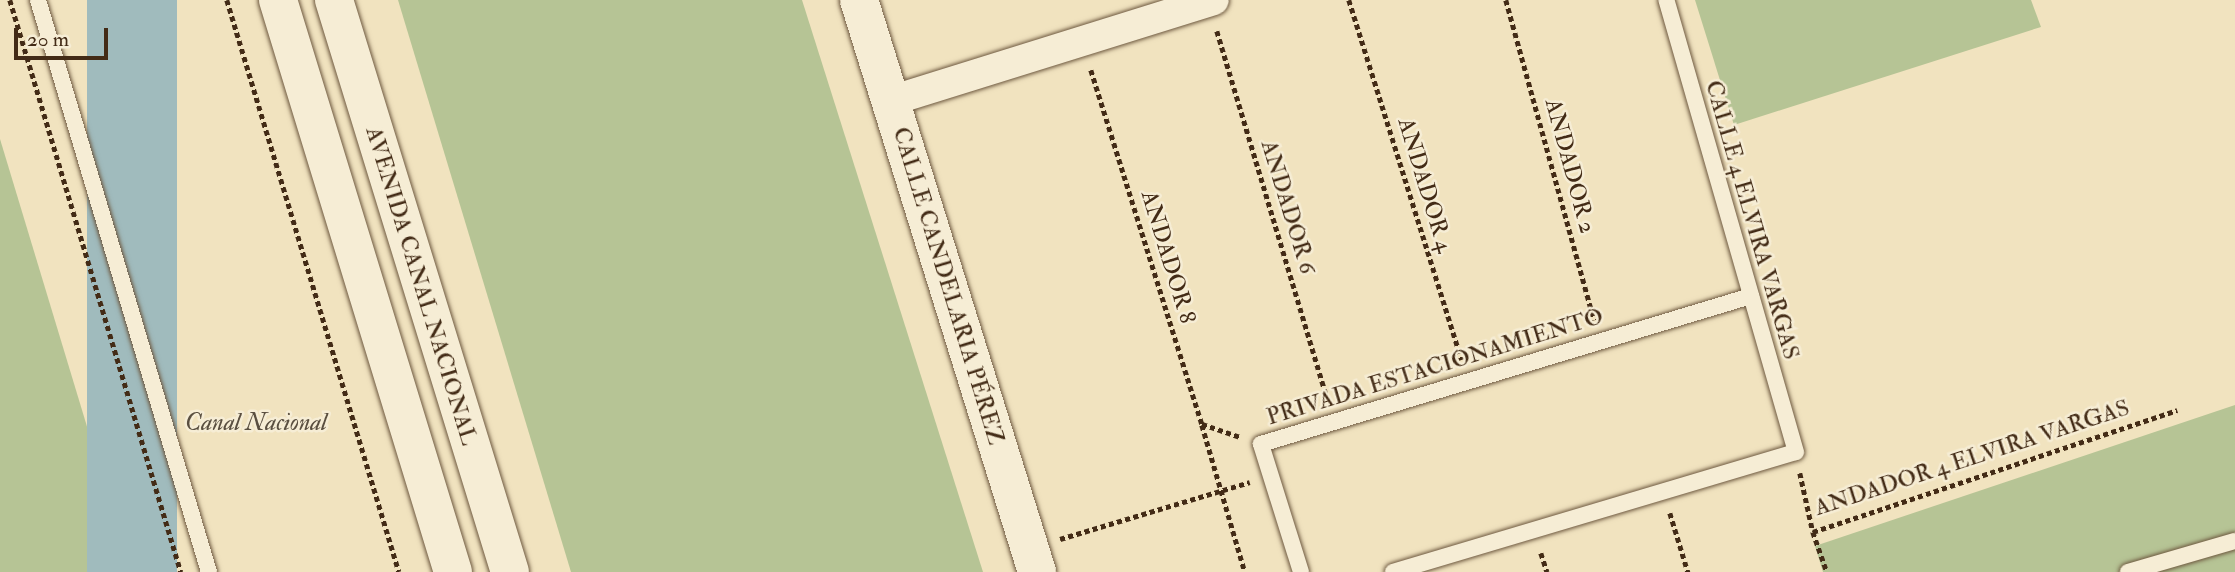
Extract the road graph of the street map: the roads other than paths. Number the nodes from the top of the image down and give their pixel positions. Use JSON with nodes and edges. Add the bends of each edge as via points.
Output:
{"nodes":[{"id":1,"x":38,"y":0,"type":"edge"},
{"id":2,"x":278,"y":0,"type":"edge"},
{"id":3,"x":334,"y":0,"type":"edge"},
{"id":4,"x":859,"y":0,"type":"edge"},
{"id":5,"x":1665,"y":0,"type":"edge"},
{"id":6,"x":1211,"y":1,"type":"edge"},
{"id":7,"x":890,"y":100,"type":"junction"},
{"id":8,"x":1751,"y":296,"type":"junction"},
{"id":9,"x":2235,"y":541,"type":"edge"},
{"id":10,"x":1034,"y":560,"type":"edge"},
{"id":11,"x":209,"y":572,"type":"edge"},
{"id":12,"x":453,"y":572,"type":"edge"},
{"id":13,"x":510,"y":572,"type":"edge"},
{"id":14,"x":1301,"y":572,"type":"edge"},
{"id":15,"x":1393,"y":572,"type":"edge"},
{"id":16,"x":2128,"y":572,"type":"edge"}],
"edges":[{"from":1,"to":11,"type":"lane"},
{"from":2,"to":12,"type":"main road"},
{"from":3,"to":13,"type":"main road","name":"AVENIDA CANAL NACIONAL"},
{"from":4,"to":7,"type":"main road","name":"CALLE CANDELARIA PÉREZ"},
{"from":5,"to":8,"type":"lane","name":"CALLE 4 ELVIRA VARGAS"},
{"from":6,"to":7,"type":"street"},
{"from":7,"to":10,"type":"main road","name":"CALLE CANDELARIA PÉREZ"},
{"from":8,"to":14,"type":"lane","name":"PRIVADA ESTACIONAMIENTO","via":[[1261,444]]},
{"from":8,"to":15,"type":"lane","name":"CALLE 4 ELVIRA VARGAS","via":[[1796,452]]},
{"from":9,"to":16,"type":"lane"}]}
